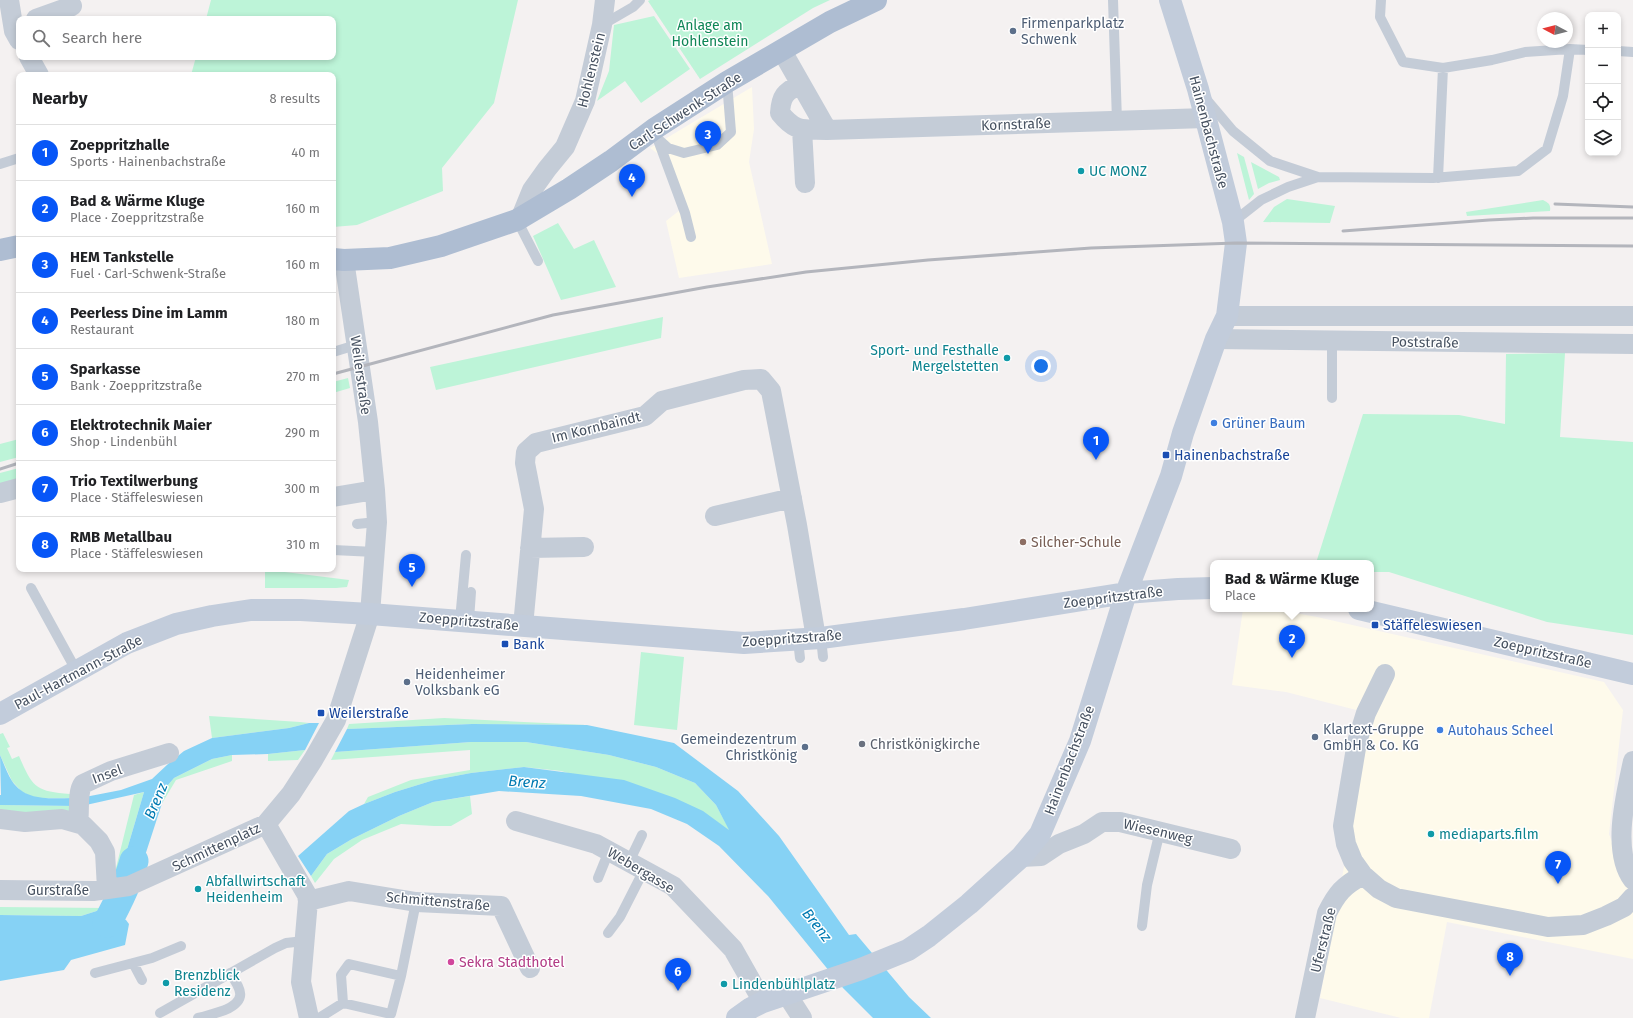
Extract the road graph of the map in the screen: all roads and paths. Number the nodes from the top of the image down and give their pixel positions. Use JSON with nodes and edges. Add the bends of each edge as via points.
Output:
{"nodes":[{"id":1,"x":8,"y":0,"type":"edge"},
{"id":2,"x":605,"y":0,"type":"edge"},
{"id":3,"x":640,"y":0,"type":"edge"},
{"id":4,"x":876,"y":0,"type":"edge"},
{"id":5,"x":1113,"y":0,"type":"edge"},
{"id":6,"x":1170,"y":0,"type":"edge"},
{"id":7,"x":1381,"y":0,"type":"edge"},
{"id":8,"x":72,"y":6,"type":"dead end"},
{"id":9,"x":44,"y":16,"type":"edge"},
{"id":10,"x":602,"y":25,"type":"junction"},
{"id":11,"x":13,"y":34,"type":"edge"},
{"id":12,"x":1570,"y":50,"type":"junction"},
{"id":13,"x":1585,"y":50,"type":"edge"},
{"id":14,"x":782,"y":51,"type":"junction"},
{"id":15,"x":1621,"y":52,"type":"edge"},
{"id":16,"x":1633,"y":52,"type":"edge"},
{"id":17,"x":30,"y":60,"type":"edge"},
{"id":18,"x":1443,"y":68,"type":"junction"},
{"id":19,"x":37,"y":72,"type":"edge"},
{"id":20,"x":727,"y":82,"type":"junction"},
{"id":21,"x":800,"y":84,"type":"junction"},
{"id":22,"x":1198,"y":89,"type":"junction"},
{"id":23,"x":1206,"y":118,"type":"junction"},
{"id":24,"x":1117,"y":121,"type":"junction"},
{"id":25,"x":802,"y":129,"type":"junction"},
{"id":26,"x":827,"y":130,"type":"junction"},
{"id":27,"x":656,"y":134,"type":"junction"},
{"id":28,"x":16,"y":159,"type":"edge"},
{"id":29,"x":0,"y":164,"type":"edge"},
{"id":30,"x":1318,"y":177,"type":"junction"},
{"id":31,"x":1438,"y":178,"type":"junction"},
{"id":32,"x":805,"y":184,"type":"dead end"},
{"id":33,"x":522,"y":213,"type":"junction"},
{"id":34,"x":1233,"y":222,"type":"junction"},
{"id":35,"x":691,"y":237,"type":"dead end"},
{"id":36,"x":339,"y":260,"type":"edge"},
{"id":37,"x":538,"y":261,"type":"dead end"},
{"id":38,"x":1227,"y":316,"type":"junction"},
{"id":39,"x":1633,"y":316,"type":"edge"},
{"id":40,"x":1216,"y":339,"type":"junction"},
{"id":41,"x":1332,"y":341,"type":"junction"},
{"id":42,"x":1633,"y":344,"type":"edge"},
{"id":43,"x":356,"y":345,"type":"junction"},
{"id":44,"x":336,"y":351,"type":"edge"},
{"id":45,"x":1332,"y":398,"type":"dead end"},
{"id":46,"x":16,"y":489,"type":"edge"},
{"id":47,"x":375,"y":490,"type":"junction"},
{"id":48,"x":0,"y":493,"type":"edge"},
{"id":49,"x":336,"y":496,"type":"edge"},
{"id":50,"x":792,"y":498,"type":"junction"},
{"id":51,"x":715,"y":516,"type":"dead end"},
{"id":52,"x":377,"y":522,"type":"junction"},
{"id":53,"x":357,"y":524,"type":"dead end"},
{"id":54,"x":584,"y":547,"type":"dead end"},
{"id":55,"x":530,"y":548,"type":"junction"},
{"id":56,"x":336,"y":550,"type":"edge"},
{"id":57,"x":375,"y":552,"type":"junction"},
{"id":58,"x":466,"y":555,"type":"dead end"},
{"id":59,"x":31,"y":588,"type":"dead end"},
{"id":60,"x":1210,"y":588,"type":"edge"},
{"id":61,"x":471,"y":592,"type":"dead end"},
{"id":62,"x":1126,"y":593,"type":"junction"},
{"id":63,"x":1372,"y":612,"type":"edge"},
{"id":64,"x":370,"y":614,"type":"junction"},
{"id":65,"x":465,"y":620,"type":"junction"},
{"id":66,"x":523,"y":626,"type":"junction"},
{"id":67,"x":812,"y":646,"type":"junction"},
{"id":68,"x":76,"y":670,"type":"junction"},
{"id":69,"x":1385,"y":674,"type":"dead end"},
{"id":70,"x":1633,"y":674,"type":"edge"},
{"id":71,"x":0,"y":714,"type":"edge"},
{"id":72,"x":336,"y":720,"type":"joint"},
{"id":73,"x":169,"y":753,"type":"dead end"},
{"id":74,"x":1633,"y":761,"type":"edge"},
{"id":75,"x":79,"y":809,"type":"junction"},
{"id":76,"x":0,"y":819,"type":"edge"},
{"id":77,"x":516,"y":821,"type":"dead end"},
{"id":78,"x":266,"y":824,"type":"junction"},
{"id":79,"x":1160,"y":831,"type":"junction"},
{"id":80,"x":642,"y":836,"type":"dead end"},
{"id":81,"x":1231,"y":849,"type":"dead end"},
{"id":82,"x":609,"y":851,"type":"junction"},
{"id":83,"x":1021,"y":857,"type":"junction"},
{"id":84,"x":636,"y":866,"type":"junction"},
{"id":85,"x":1363,"y":875,"type":"junction"},
{"id":86,"x":598,"y":878,"type":"dead end"},
{"id":87,"x":1633,"y":880,"type":"edge"},
{"id":88,"x":112,"y":889,"type":"junction"},
{"id":89,"x":0,"y":890,"type":"edge"},
{"id":90,"x":306,"y":895,"type":"junction"},
{"id":91,"x":1633,"y":897,"type":"edge"},
{"id":92,"x":416,"y":902,"type":"junction"},
{"id":93,"x":1142,"y":926,"type":"dead end"},
{"id":94,"x":608,"y":933,"type":"dead end"},
{"id":95,"x":304,"y":941,"type":"junction"},
{"id":96,"x":181,"y":946,"type":"dead end"},
{"id":97,"x":133,"y":963,"type":"junction"},
{"id":98,"x":530,"y":968,"type":"dead end"},
{"id":99,"x":95,"y":973,"type":"dead end"},
{"id":100,"x":230,"y":973,"type":"junction"},
{"id":101,"x":401,"y":976,"type":"junction"},
{"id":102,"x":142,"y":980,"type":"dead end"},
{"id":103,"x":786,"y":993,"type":"junction"},
{"id":104,"x":763,"y":1002,"type":"junction"},
{"id":105,"x":343,"y":1003,"type":"junction"},
{"id":106,"x":160,"y":1012,"type":"edge"},
{"id":107,"x":393,"y":1016,"type":"edge"},
{"id":108,"x":198,"y":1018,"type":"edge"},
{"id":109,"x":309,"y":1018,"type":"edge"},
{"id":110,"x":319,"y":1018,"type":"edge"},
{"id":111,"x":737,"y":1018,"type":"edge"},
{"id":112,"x":802,"y":1018,"type":"edge"},
{"id":113,"x":1305,"y":1018,"type":"edge"}],
"edges":[{"from":1,"to":11,"type":"street"},
{"from":2,"to":10,"type":"street","name":"Hohlenstein"},
{"from":3,"to":10,"type":"lane","name":"Hohlenstein","via":[[633,7]]},
{"from":4,"to":14,"type":"main road","name":"Carl-Schwenk-Straße","via":[[830,22]]},
{"from":5,"to":24,"type":"lane"},
{"from":6,"to":22,"type":"main road","name":"Hainenbachstraße"},
{"from":7,"to":18,"type":"lane","via":[[1380,17],[1402,62]]},
{"from":8,"to":9,"type":"street"},
{"from":10,"to":33,"type":"street","name":"Hohlenstein","via":[[585,101],[565,147],[532,190]]},
{"from":12,"to":13,"type":"lane"},
{"from":12,"to":18,"type":"lane","via":[[1524,52]]},
{"from":12,"to":31,"type":"lane","via":[[1563,96],[1547,149],[1518,171]]},
{"from":14,"to":20,"type":"main road","name":"Carl-Schwenk-Straße"},
{"from":14,"to":21,"type":"street"},
{"from":15,"to":16,"type":"lane"},
{"from":17,"to":19,"type":"street"},
{"from":18,"to":31,"type":"lane"},
{"from":20,"to":27,"type":"main road","name":"Carl-Schwenk-Straße"},
{"from":20,"to":27,"type":"lane","via":[[731,132],[718,145],[684,153],[668,148]]},
{"from":21,"to":25,"type":"street","name":"Kornstraße","via":[[788,91],[781,101],[780,113],[789,124]]},
{"from":21,"to":26,"type":"street"},
{"from":22,"to":23,"type":"main road","name":"Hainenbachstraße"},
{"from":22,"to":30,"type":"lane","via":[[1233,131],[1270,161]]},
{"from":23,"to":24,"type":"street","name":"Kornstraße"},
{"from":23,"to":34,"type":"main road","name":"Hainenbachstraße"},
{"from":24,"to":26,"type":"street","name":"Kornstraße"},
{"from":25,"to":26,"type":"street","name":"Kornstraße"},
{"from":25,"to":32,"type":"street"},
{"from":27,"to":33,"type":"main road","name":"Carl-Schwenk-Straße"},
{"from":27,"to":35,"type":"lane","via":[[685,213]]},
{"from":28,"to":29,"type":"lane"},
{"from":30,"to":31,"type":"lane"},
{"from":30,"to":34,"type":"lane","via":[[1261,200]]},
{"from":33,"to":36,"type":"main road","name":"Carl-Schwenk-Straße","via":[[441,246],[390,258]]},
{"from":33,"to":37,"type":"lane"},
{"from":34,"to":38,"type":"main road","name":"Hainenbachstraße","via":[[1236,243]]},
{"from":36,"to":43,"type":"street","name":"Weilerstraße"},
{"from":38,"to":39,"type":"street","name":"Poststraße"},
{"from":38,"to":40,"type":"main road","name":"Hainenbachstraße"},
{"from":40,"to":41,"type":"street","name":"Poststraße"},
{"from":40,"to":62,"type":"main road","name":"Hainenbachstraße","via":[[1170,476]]},
{"from":41,"to":42,"type":"street","name":"Poststraße"},
{"from":41,"to":45,"type":"lane"},
{"from":43,"to":44,"type":"lane"},
{"from":43,"to":47,"type":"street","name":"Weilerstraße"},
{"from":46,"to":48,"type":"street"},
{"from":47,"to":49,"type":"street"},
{"from":47,"to":52,"type":"street","name":"Weilerstraße"},
{"from":50,"to":51,"type":"street"},
{"from":50,"to":55,"type":"street","name":"Im Kornbaindt","via":[[772,391],[761,379],[744,380],[662,401],[645,416],[536,442],[526,452],[525,463],[534,509]]},
{"from":50,"to":67,"type":"street","name":"Im Kornbaindt"},
{"from":52,"to":53,"type":"lane"},
{"from":52,"to":57,"type":"street","name":"Weilerstraße"},
{"from":54,"to":55,"type":"street"},
{"from":55,"to":66,"type":"street","name":"Im Kornbaindt"},
{"from":56,"to":57,"type":"lane"},
{"from":57,"to":64,"type":"street","name":"Weilerstraße"},
{"from":58,"to":65,"type":"lane"},
{"from":59,"to":68,"type":"lane"},
{"from":60,"to":62,"type":"main road","name":"Zoeppritzstraße"},
{"from":61,"to":65,"type":"lane"},
{"from":62,"to":67,"type":"main road","name":"Zoeppritzstraße"},
{"from":62,"to":83,"type":"main road","name":"Hainenbachstraße","via":[[1080,740],[1040,834]]},
{"from":63,"to":70,"type":"main road","name":"Zoeppritzstraße"},
{"from":64,"to":65,"type":"main road","name":"Zoeppritzstraße"},
{"from":64,"to":68,"type":"main road","name":"Paul-Hartmann-Straße","via":[[258,610],[212,616],[176,624],[134,640]]},
{"from":64,"to":72,"type":"street","name":"Weilerstraße"},
{"from":65,"to":66,"type":"main road","name":"Zoeppritzstraße"},
{"from":66,"to":67,"type":"main road","name":"Zoeppritzstraße"},
{"from":68,"to":71,"type":"main road","name":"Paul-Hartmann-Straße"},
{"from":69,"to":85,"type":"street","via":[[1366,713],[1357,742],[1343,826],[1346,844]]},
{"from":72,"to":78,"type":"street","name":"Schmittenplatz","via":[[292,794]]},
{"from":73,"to":75,"type":"street","name":"Insel","via":[[86,781],[81,787]]},
{"from":74,"to":87,"type":"street","via":[[1620,835],[1622,858]]},
{"from":75,"to":76,"type":"street","via":[[62,819],[25,822]]},
{"from":75,"to":88,"type":"street","via":[[83,825],[105,852]]},
{"from":77,"to":82,"type":"street","name":"Webergasse","via":[[596,844]]},
{"from":78,"to":88,"type":"street","name":"Schmittenplatz","via":[[139,882]]},
{"from":78,"to":90,"type":"street"},
{"from":79,"to":81,"type":"street","name":"Wiesenweg"},
{"from":79,"to":83,"type":"street","name":"Wiesenweg","via":[[1120,822],[1102,822],[1041,856]]},
{"from":79,"to":93,"type":"lane","via":[[1147,885]]},
{"from":80,"to":84,"type":"lane"},
{"from":82,"to":84,"type":"street","name":"Webergasse"},
{"from":82,"to":86,"type":"lane"},
{"from":83,"to":103,"type":"main road","name":"Hainenbachstraße","via":[[969,904],[908,950]]},
{"from":84,"to":94,"type":"lane","via":[[620,917]]},
{"from":84,"to":104,"type":"street","name":"Webergasse","via":[[672,886],[733,949]]},
{"from":85,"to":91,"type":"street","via":[[1379,889],[1396,898],[1548,927],[1583,925],[1624,907]]},
{"from":85,"to":113,"type":"street","name":"Uferstraße","via":[[1349,883],[1334,898],[1327,913]]},
{"from":88,"to":89,"type":"street","name":"Gurstraße"},
{"from":90,"to":92,"type":"street","name":"Schmittenstraße","via":[[349,891]]},
{"from":90,"to":95,"type":"street"},
{"from":92,"to":98,"type":"street","name":"Schmittenstraße","via":[[501,906]]},
{"from":92,"to":101,"type":"lane"},
{"from":95,"to":100,"type":"lane","via":[[286,943]]},
{"from":95,"to":109,"type":"street","via":[[300,982]]},
{"from":96,"to":97,"type":"lane"},
{"from":97,"to":99,"type":"lane"},
{"from":97,"to":102,"type":"lane"},
{"from":100,"to":106,"type":"lane"},
{"from":100,"to":108,"type":"lane","via":[[240,990],[238,1001],[229,1008]]},
{"from":101,"to":105,"type":"lane","via":[[349,964],[341,975]]},
{"from":101,"to":107,"type":"lane"},
{"from":103,"to":104,"type":"main road","name":"Hainenbachstraße"},
{"from":103,"to":112,"type":"street"},
{"from":104,"to":111,"type":"main road","name":"Hainenbachstraße"},
{"from":105,"to":107,"type":"lane"},
{"from":105,"to":110,"type":"lane"}]}
